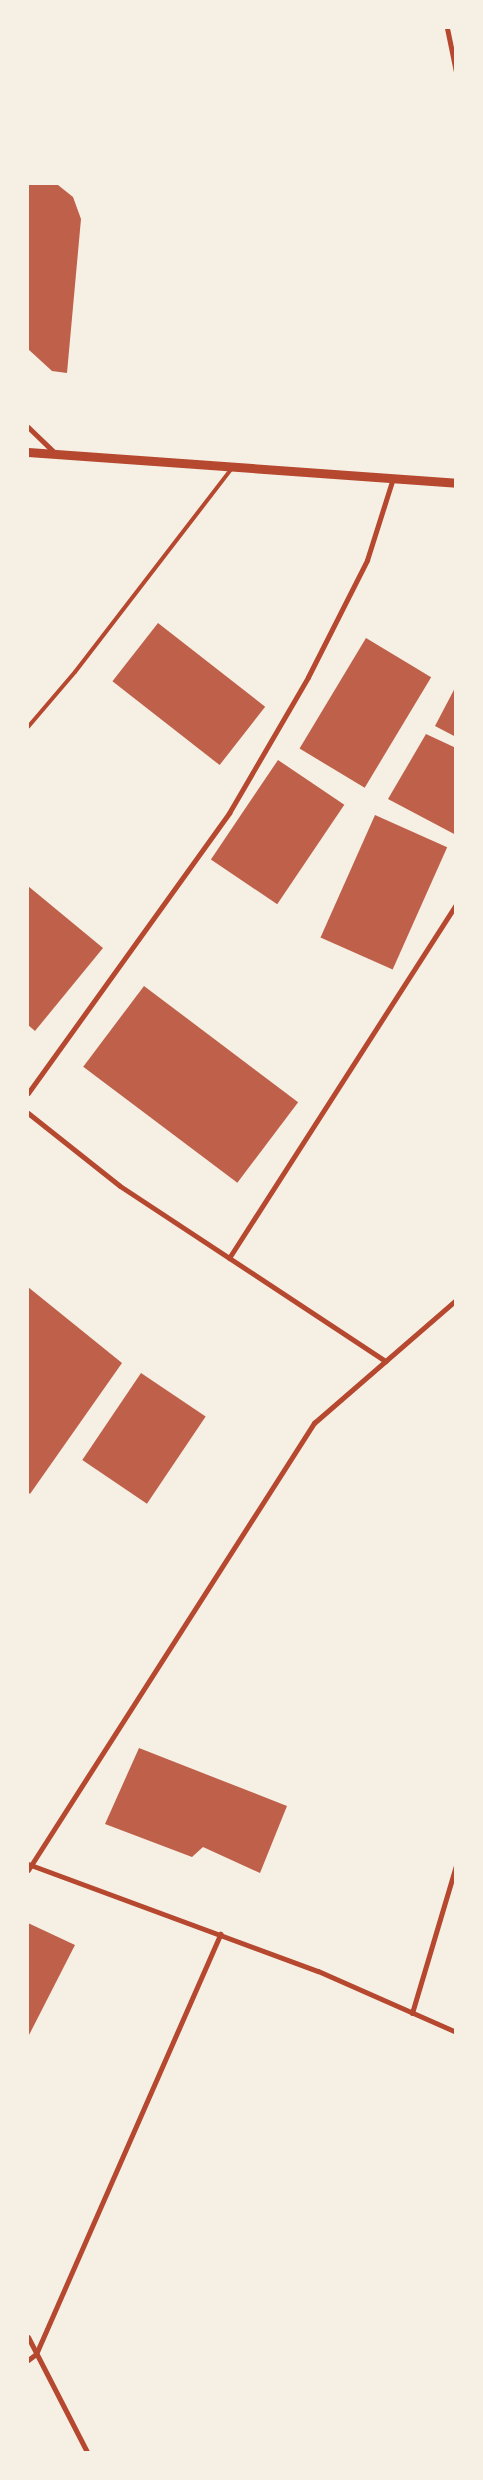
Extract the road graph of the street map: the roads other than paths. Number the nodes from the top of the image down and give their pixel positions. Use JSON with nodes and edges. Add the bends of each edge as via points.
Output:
{"nodes":[{"id":1,"x":447,"y":28,"type":"edge"},
{"id":2,"x":456,"y":72,"type":"edge"},
{"id":3,"x":28,"y":427,"type":"edge"},
{"id":4,"x":28,"y":452,"type":"edge"},
{"id":5,"x":56,"y":454,"type":"junction"},
{"id":6,"x":233,"y":466,"type":"junction"},
{"id":7,"x":394,"y":478,"type":"junction"},
{"id":8,"x":456,"y":483,"type":"edge"},
{"id":9,"x":28,"y":728,"type":"edge"},
{"id":10,"x":456,"y":905,"type":"edge"},
{"id":11,"x":28,"y":1093,"type":"edge"},
{"id":12,"x":28,"y":1113,"type":"edge"},
{"id":13,"x":229,"y":1258,"type":"junction"},
{"id":14,"x":456,"y":1300,"type":"edge"},
{"id":15,"x":385,"y":1361,"type":"junction"},
{"id":16,"x":29,"y":1864,"type":"edge"},
{"id":17,"x":456,"y":1865,"type":"edge"},
{"id":18,"x":28,"y":1870,"type":"edge"},
{"id":19,"x":220,"y":1934,"type":"junction"},
{"id":20,"x":412,"y":2012,"type":"junction"},
{"id":21,"x":456,"y":2032,"type":"edge"},
{"id":22,"x":28,"y":2337,"type":"edge"},
{"id":23,"x":36,"y":2354,"type":"junction"},
{"id":24,"x":28,"y":2360,"type":"edge"},
{"id":25,"x":87,"y":2452,"type":"edge"}],
"edges":[{"from":1,"to":2,"type":"street"},
{"from":3,"to":5,"type":"street"},
{"from":4,"to":5,"type":"street"},
{"from":5,"to":6,"type":"street"},
{"from":6,"to":7,"type":"street"},
{"from":6,"to":9,"type":"lane","via":[[75,672]]},
{"from":7,"to":8,"type":"street"},
{"from":7,"to":11,"type":"street","via":[[367,560],[308,677],[229,813]]},
{"from":10,"to":13,"type":"street"},
{"from":12,"to":13,"type":"street","via":[[120,1186]]},
{"from":13,"to":15,"type":"street"},
{"from":14,"to":15,"type":"street"},
{"from":15,"to":16,"type":"street","via":[[314,1423]]},
{"from":16,"to":18,"type":"street"},
{"from":16,"to":19,"type":"street"},
{"from":17,"to":20,"type":"street"},
{"from":19,"to":20,"type":"street","via":[[318,1971]]},
{"from":19,"to":23,"type":"street"},
{"from":20,"to":21,"type":"street"},
{"from":22,"to":23,"type":"street"},
{"from":23,"to":24,"type":"street"},
{"from":23,"to":25,"type":"street"}]}
